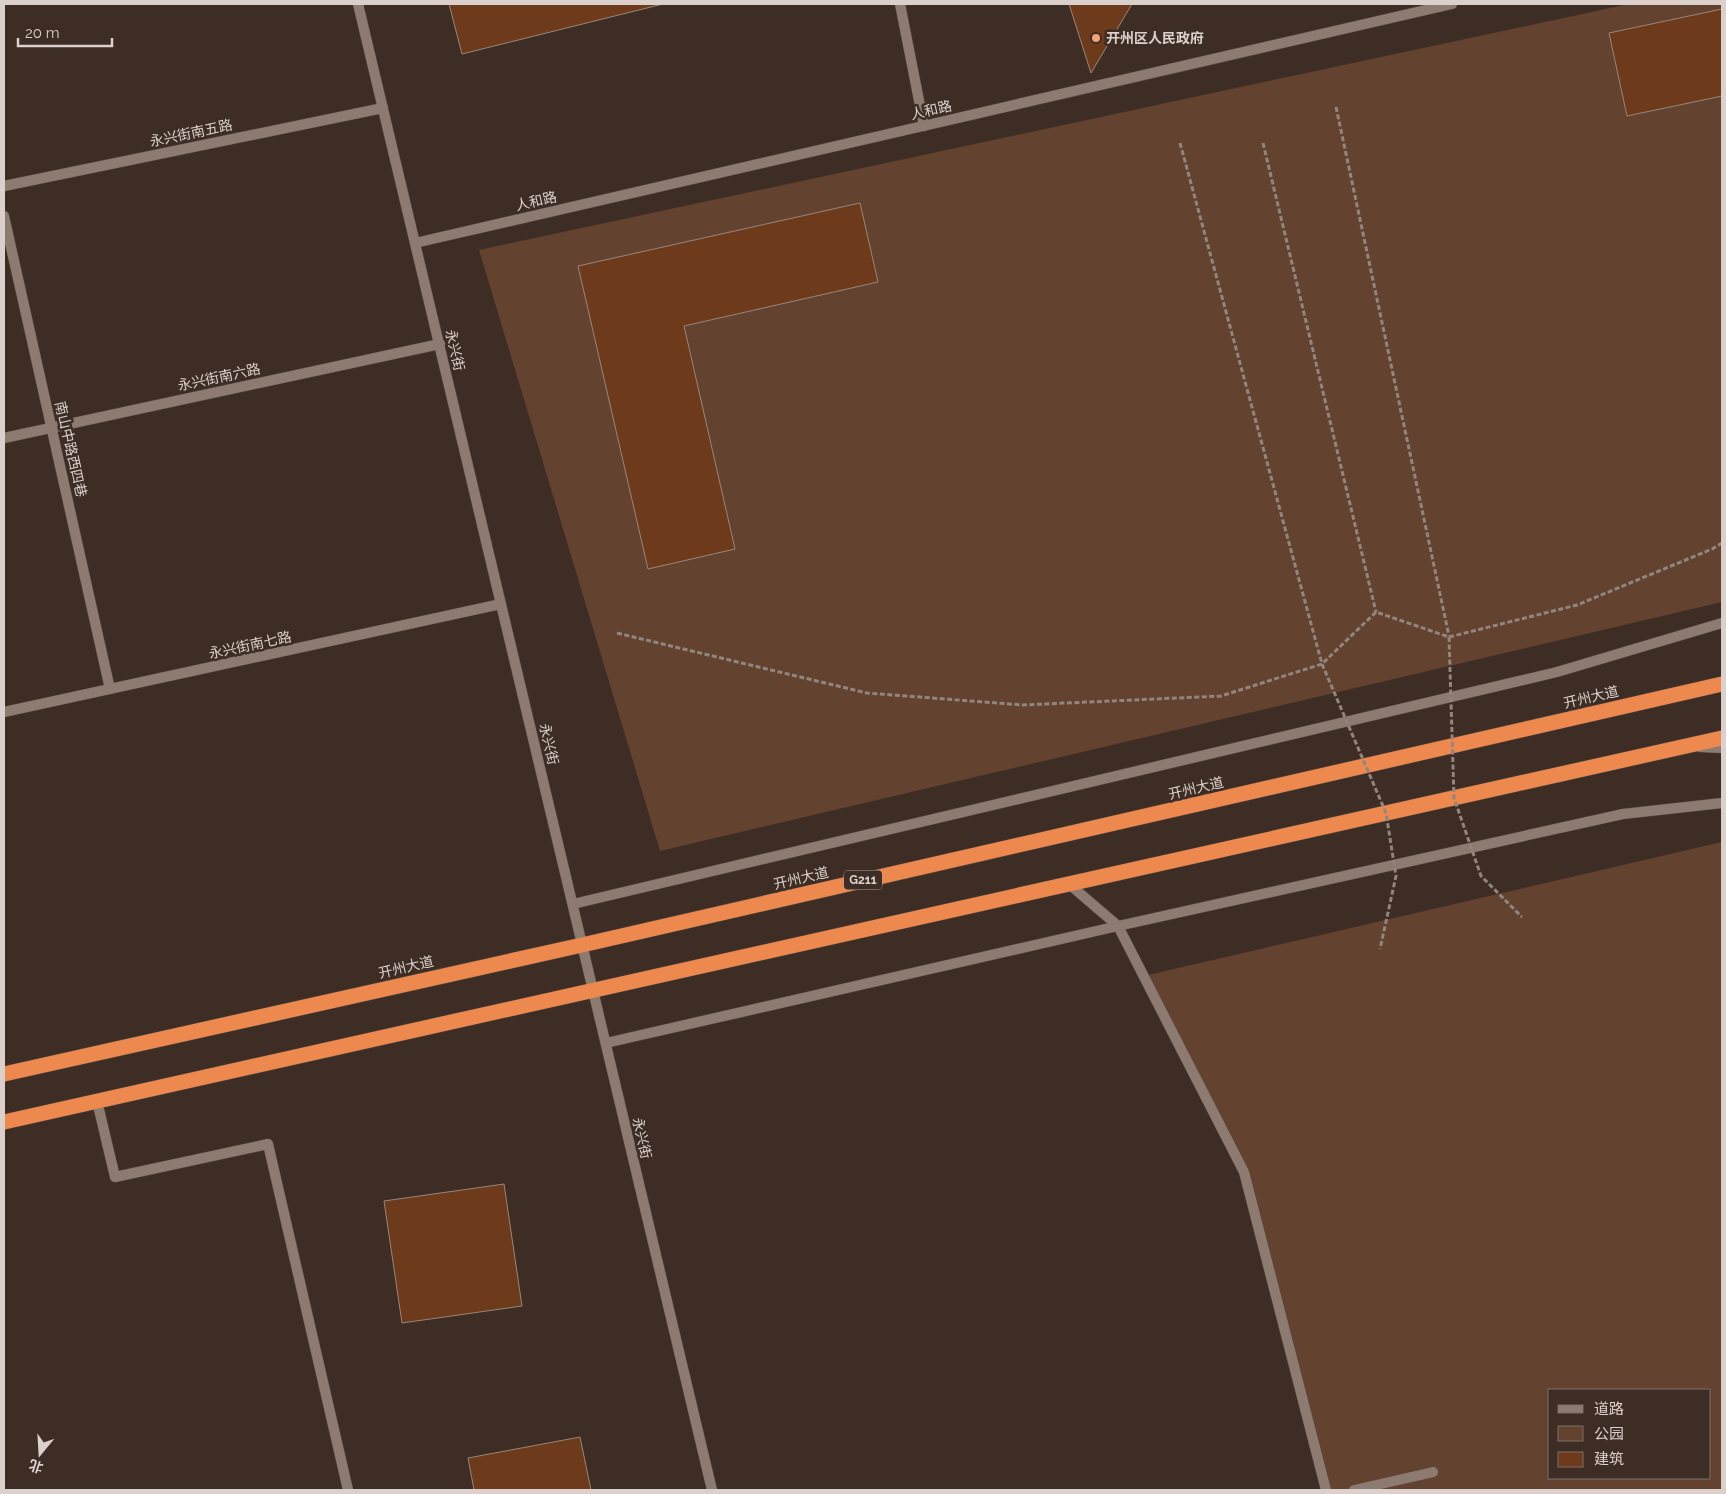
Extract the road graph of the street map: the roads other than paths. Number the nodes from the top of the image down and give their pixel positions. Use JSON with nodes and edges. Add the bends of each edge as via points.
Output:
{"nodes":[{"id":1,"x":358,"y":4,"type":"edge"},
{"id":2,"x":900,"y":4,"type":"edge"},
{"id":3,"x":1452,"y":4,"type":"edge"},
{"id":4,"x":383,"y":108,"type":"junction"},
{"id":5,"x":924,"y":126,"type":"junction"},
{"id":6,"x":4,"y":186,"type":"edge"},
{"id":7,"x":4,"y":216,"type":"edge"},
{"id":8,"x":415,"y":243,"type":"junction"},
{"id":9,"x":440,"y":344,"type":"junction"},
{"id":10,"x":52,"y":426,"type":"junction"},
{"id":11,"x":4,"y":438,"type":"edge"},
{"id":12,"x":501,"y":604,"type":"junction"},
{"id":13,"x":1722,"y":623,"type":"edge"},
{"id":14,"x":1722,"y":684,"type":"edge"},
{"id":15,"x":110,"y":689,"type":"junction"},
{"id":16,"x":4,"y":712,"type":"edge"},
{"id":17,"x":1722,"y":738,"type":"edge"},
{"id":18,"x":1684,"y":747,"type":"junction"},
{"id":19,"x":1722,"y":748,"type":"edge"},
{"id":20,"x":1722,"y":803,"type":"edge"},
{"id":21,"x":1069,"y":884,"type":"junction"},
{"id":22,"x":573,"y":904,"type":"junction"},
{"id":23,"x":1118,"y":926,"type":"junction"},
{"id":24,"x":582,"y":944,"type":"junction"},
{"id":25,"x":594,"y":990,"type":"junction"},
{"id":26,"x":606,"y":1043,"type":"junction"},
{"id":27,"x":4,"y":1074,"type":"edge"},
{"id":28,"x":97,"y":1101,"type":"junction"},
{"id":29,"x":4,"y":1122,"type":"edge"},
{"id":30,"x":1433,"y":1472,"type":"dead end"},
{"id":31,"x":348,"y":1490,"type":"edge"},
{"id":32,"x":712,"y":1490,"type":"edge"},
{"id":33,"x":1326,"y":1490,"type":"edge"},
{"id":34,"x":1354,"y":1490,"type":"edge"}],
"edges":[{"from":1,"to":4,"type":"street","name":"永兴街"},
{"from":2,"to":5,"type":"street"},
{"from":3,"to":5,"type":"street","name":"人和路"},
{"from":4,"to":6,"type":"street","name":"永兴街南五路"},
{"from":4,"to":8,"type":"street","name":"永兴街"},
{"from":5,"to":8,"type":"street","name":"人和路"},
{"from":7,"to":10,"type":"street","name":"南山中路西四巷"},
{"from":8,"to":9,"type":"street","name":"永兴街"},
{"from":9,"to":10,"type":"street","name":"永兴街南六路"},
{"from":9,"to":12,"type":"street","name":"永兴街"},
{"from":10,"to":11,"type":"street","name":"永兴街南六路"},
{"from":10,"to":15,"type":"street","name":"南山中路西四巷"},
{"from":12,"to":15,"type":"street","name":"永兴街南七路"},
{"from":12,"to":22,"type":"street","name":"永兴街"},
{"from":13,"to":22,"type":"street","via":[[1547,674]]},
{"from":14,"to":24,"type":"highway","name":"开州大道","number":"G211"},
{"from":15,"to":16,"type":"street","name":"永兴街南七路"},
{"from":17,"to":18,"type":"highway"},
{"from":18,"to":19,"type":"street"},
{"from":18,"to":21,"type":"highway"},
{"from":20,"to":23,"type":"street","via":[[1623,814]]},
{"from":21,"to":23,"type":"street"},
{"from":21,"to":25,"type":"highway"},
{"from":22,"to":24,"type":"street","name":"永兴街"},
{"from":23,"to":26,"type":"street"},
{"from":23,"to":33,"type":"street","via":[[1244,1172]]},
{"from":24,"to":25,"type":"street","name":"永兴街"},
{"from":24,"to":27,"type":"highway","name":"开州大道","number":"G211"},
{"from":25,"to":26,"type":"street","name":"永兴街"},
{"from":25,"to":28,"type":"highway"},
{"from":26,"to":32,"type":"street","name":"永兴街"},
{"from":28,"to":29,"type":"highway"},
{"from":28,"to":31,"type":"street","via":[[115,1177],[268,1144]]},
{"from":30,"to":34,"type":"street"}]}
